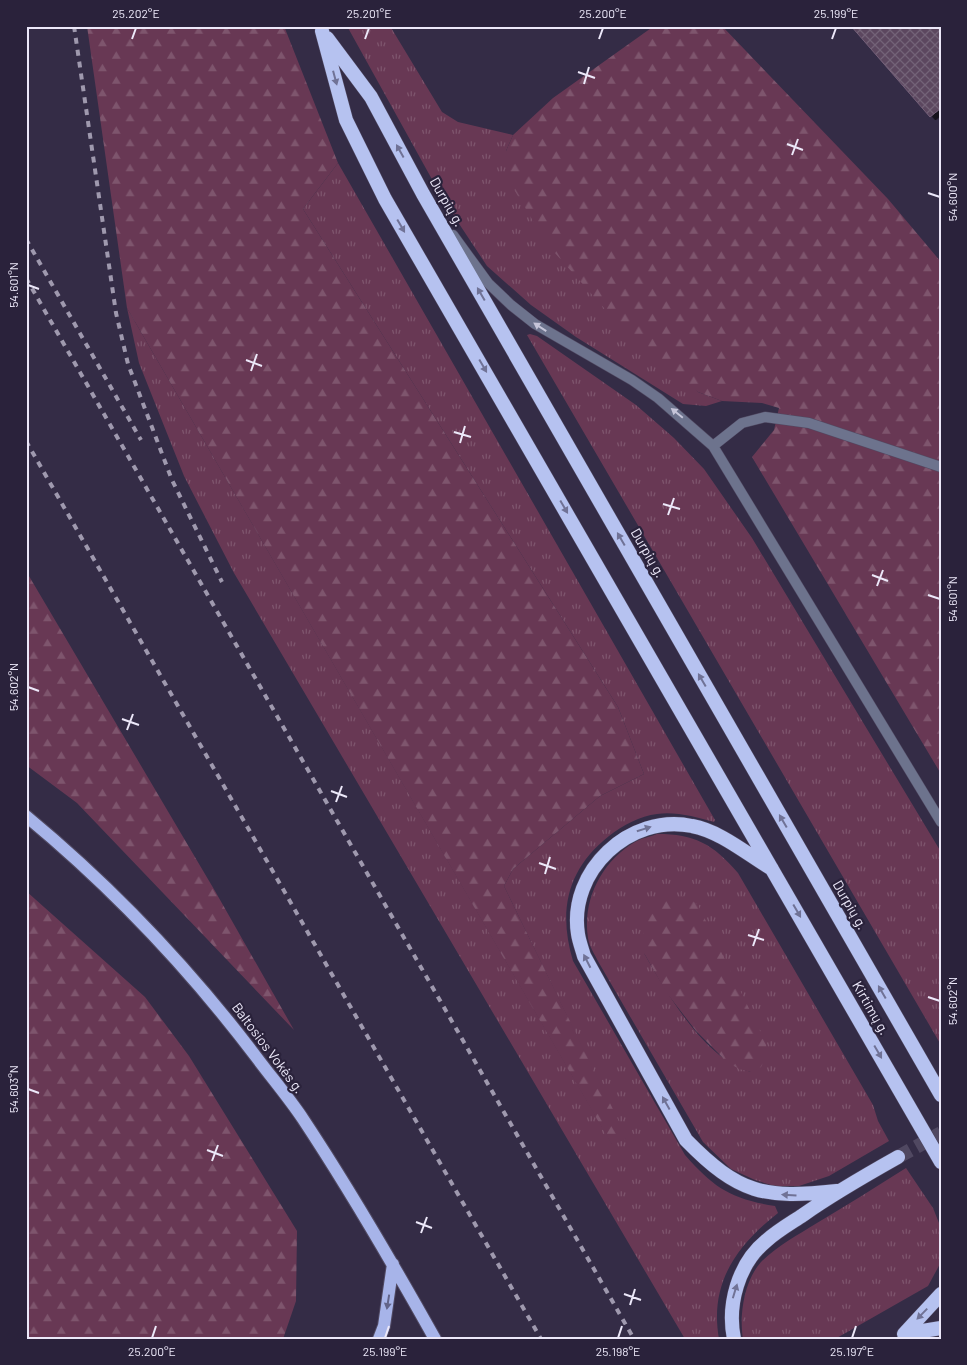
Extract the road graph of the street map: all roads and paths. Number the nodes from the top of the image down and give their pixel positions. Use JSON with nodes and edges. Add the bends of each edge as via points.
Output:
{"nodes":[{"id":1,"x":321,"y":29,"type":"edge"},
{"id":2,"x":424,"y":194,"type":"junction"},
{"id":3,"x":713,"y":446,"type":"junction"},
{"id":4,"x":941,"y":467,"type":"edge"},
{"id":5,"x":26,"y":816,"type":"edge"},
{"id":6,"x":941,"y":822,"type":"edge"},
{"id":7,"x":772,"y":869,"type":"junction"},
{"id":8,"x":941,"y":1095,"type":"edge"},
{"id":9,"x":898,"y":1156,"type":"tunnel mouth"},
{"id":10,"x":941,"y":1162,"type":"edge"},
{"id":11,"x":838,"y":1191,"type":"junction"},
{"id":12,"x":394,"y":1264,"type":"junction"},
{"id":13,"x":941,"y":1294,"type":"edge"},
{"id":14,"x":941,"y":1328,"type":"edge"},
{"id":15,"x":899,"y":1336,"type":"edge"},
{"id":16,"x":379,"y":1339,"type":"edge"},
{"id":17,"x":435,"y":1339,"type":"edge"},
{"id":18,"x":734,"y":1339,"type":"edge"}],
"edges":[{"from":2,"to":1,"type":"highway","name":"Durpių g.","one_way":true,"via":[[370,97]]},
{"from":1,"to":7,"type":"highway","name":"Durpių g.","one_way":true,"via":[[346,120],[386,199]]},
{"from":3,"to":2,"type":"street","one_way":true,"via":[[652,393],[535,324],[511,305],[488,283]]},
{"from":8,"to":2,"type":"highway","name":"Durpių g.","one_way":true},
{"from":3,"to":4,"type":"street","via":[[742,424],[765,417],[809,423]]},
{"from":3,"to":6,"type":"street"},
{"from":5,"to":12,"type":"main road","name":"Baltosios Vokės g.","via":[[86,867],[159,939],[212,1000],[302,1118]]},
{"from":7,"to":10,"type":"highway","name":"Kirtimų g.","one_way":true},
{"from":11,"to":7,"type":"highway","one_way":true,"via":[[795,1195],[766,1192],[739,1183],[706,1160],[686,1140],[584,956],[578,933],[584,886],[614,845],[634,832],[668,824],[693,826],[707,830]]},
{"from":9,"to":11,"type":"highway"},
{"from":18,"to":11,"type":"highway","one_way":true,"via":[[732,1302],[748,1263],[764,1242]]},
{"from":12,"to":16,"type":"main road","one_way":true},
{"from":12,"to":17,"type":"main road","name":"Baltosios Vokės g."},
{"from":13,"to":15,"type":"highway","one_way":true},
{"from":14,"to":15,"type":"highway"}]}
